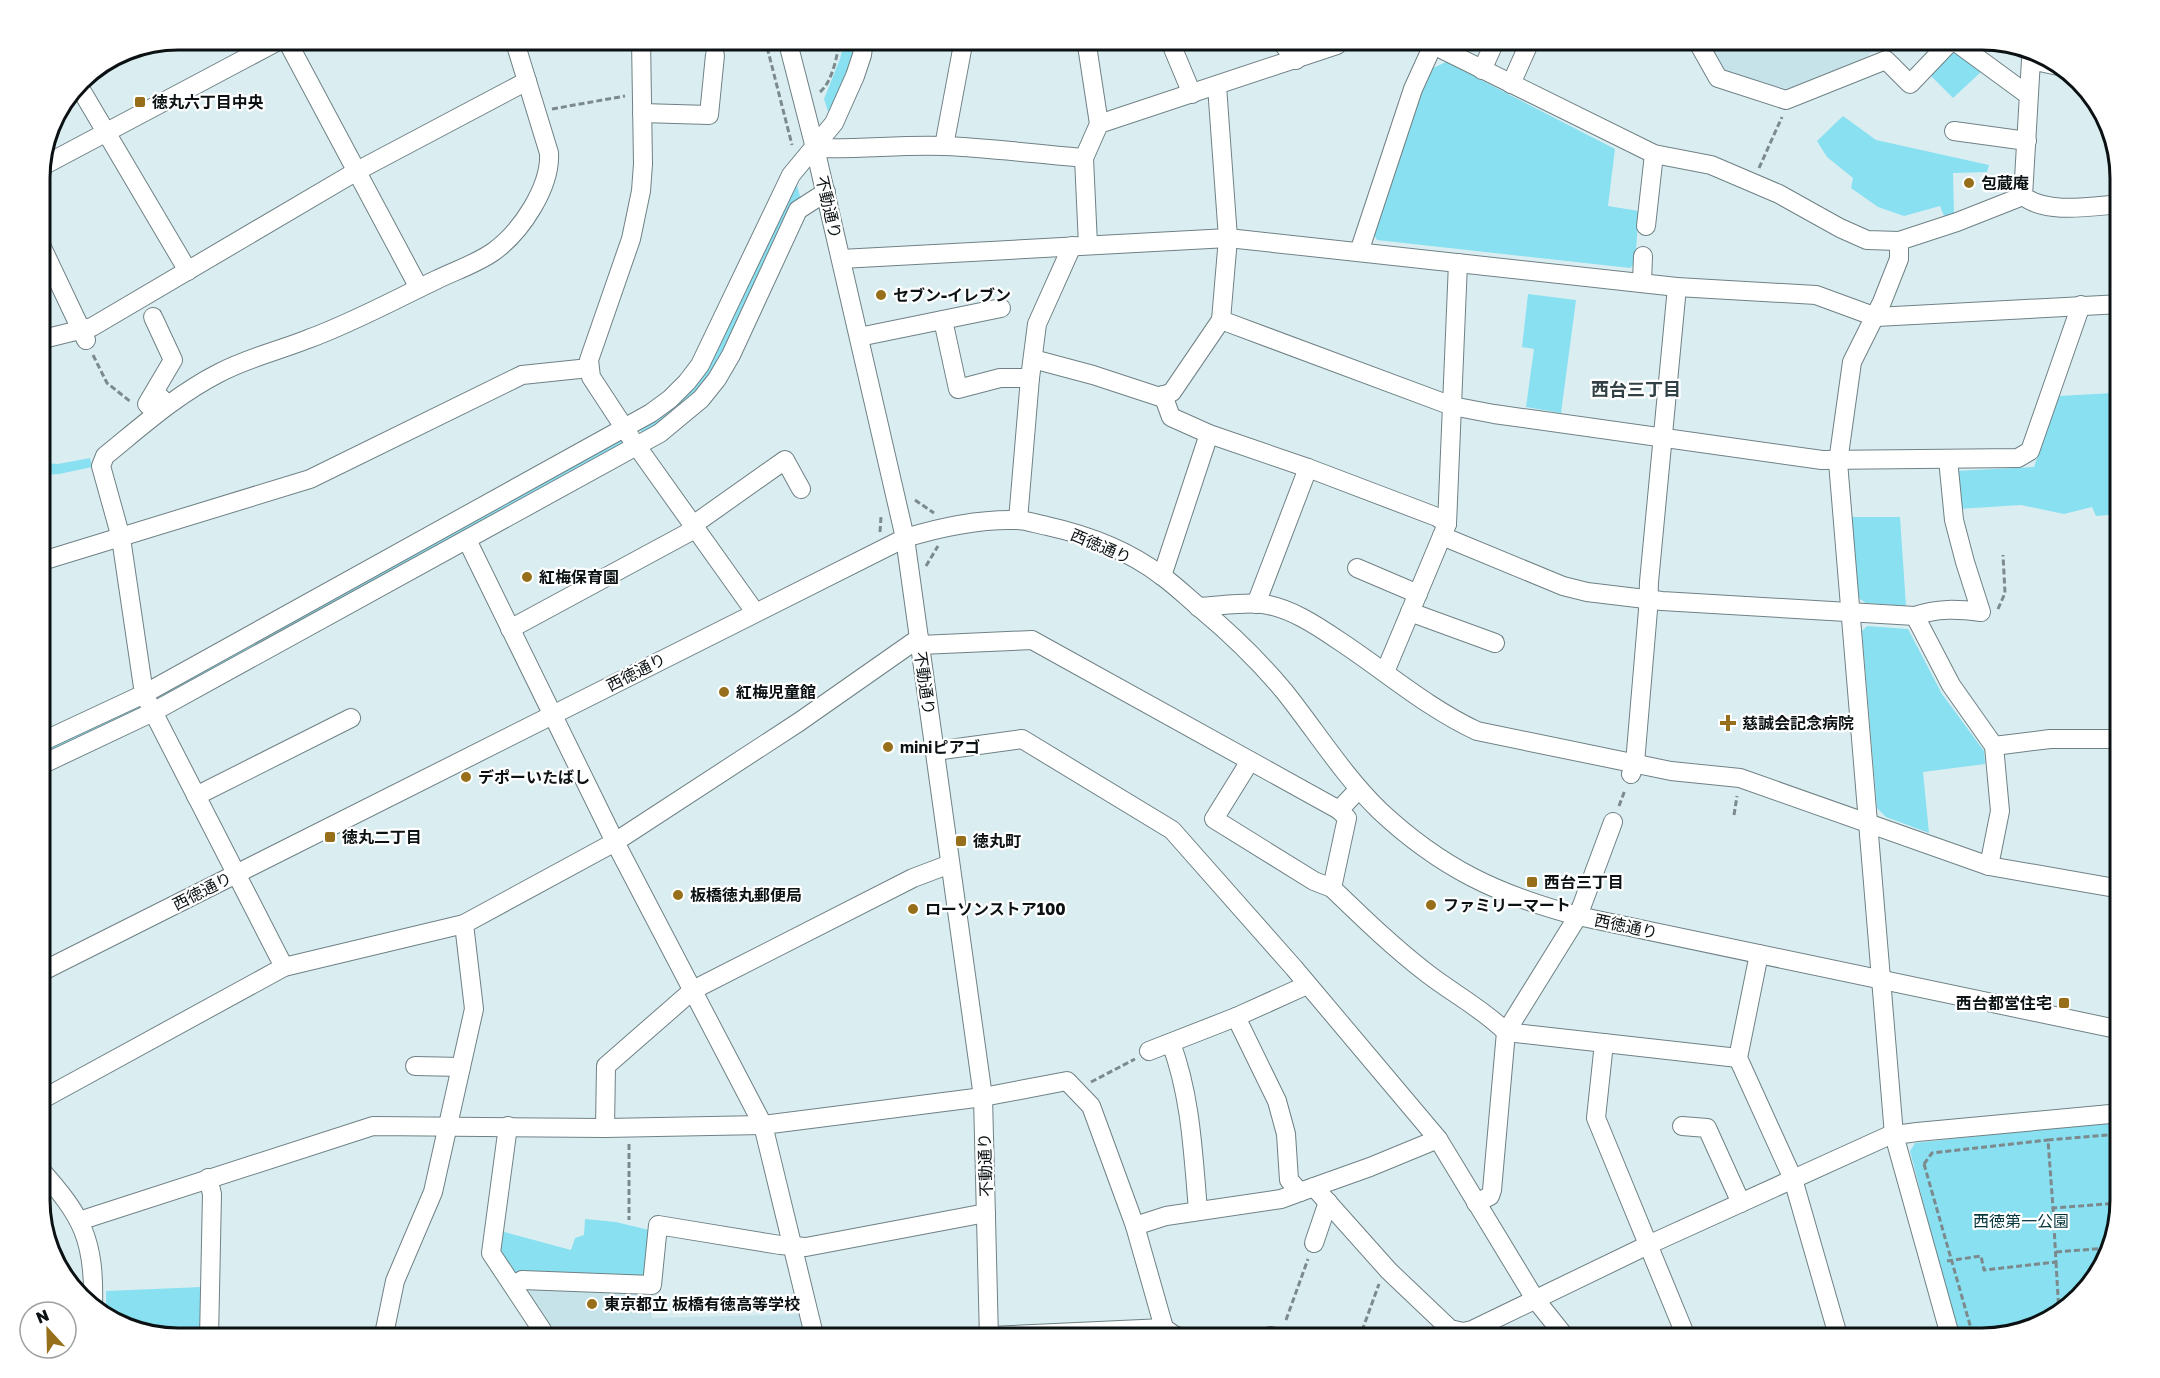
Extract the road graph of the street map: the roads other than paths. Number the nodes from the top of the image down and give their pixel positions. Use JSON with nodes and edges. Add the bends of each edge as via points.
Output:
{"nodes":[{"id":1,"x":263,"y":50,"type":"edge"},
{"id":2,"x":290,"y":50,"type":"edge"},
{"id":3,"x":517,"y":50,"type":"edge"},
{"id":4,"x":641,"y":50,"type":"edge"},
{"id":5,"x":790,"y":50,"type":"edge"},
{"id":6,"x":863,"y":50,"type":"edge"},
{"id":7,"x":962,"y":50,"type":"edge"},
{"id":8,"x":1088,"y":50,"type":"edge"},
{"id":9,"x":1174,"y":50,"type":"edge"},
{"id":10,"x":1288,"y":50,"type":"edge"},
{"id":11,"x":1323,"y":50,"type":"edge"},
{"id":12,"x":1425,"y":50,"type":"edge"},
{"id":13,"x":1443,"y":50,"type":"edge"},
{"id":14,"x":1491,"y":50,"type":"edge"},
{"id":15,"x":1526,"y":50,"type":"edge"},
{"id":16,"x":1702,"y":50,"type":"edge"},
{"id":17,"x":1942,"y":50,"type":"edge"},
{"id":18,"x":1968,"y":50,"type":"edge"},
{"id":19,"x":715,"y":55,"type":"dead end"},
{"id":20,"x":1296,"y":60,"type":"junction"},
{"id":21,"x":2034,"y":61,"type":"edge"},
{"id":22,"x":1482,"y":70,"type":"junction"},
{"id":23,"x":527,"y":81,"type":"junction"},
{"id":24,"x":1511,"y":84,"type":"junction"},
{"id":25,"x":1217,"y":86,"type":"junction"},
{"id":26,"x":82,"y":92,"type":"edge"},
{"id":27,"x":1192,"y":94,"type":"junction"},
{"id":28,"x":2028,"y":95,"type":"junction"},
{"id":29,"x":642,"y":113,"type":"junction"},
{"id":30,"x":1099,"y":124,"type":"junction"},
{"id":31,"x":1954,"y":131,"type":"dead end"},
{"id":32,"x":106,"y":133,"type":"junction"},
{"id":33,"x":2027,"y":141,"type":"junction"},
{"id":34,"x":944,"y":146,"type":"junction"},
{"id":35,"x":815,"y":148,"type":"junction"},
{"id":36,"x":1654,"y":154,"type":"junction"},
{"id":37,"x":1084,"y":158,"type":"junction"},
{"id":38,"x":51,"y":162,"type":"edge"},
{"id":39,"x":357,"y":171,"type":"junction"},
{"id":40,"x":826,"y":192,"type":"junction"},
{"id":41,"x":2023,"y":196,"type":"junction"},
{"id":42,"x":2110,"y":205,"type":"edge"},
{"id":43,"x":1646,"y":226,"type":"dead end"},
{"id":44,"x":1228,"y":238,"type":"junction"},
{"id":45,"x":1899,"y":241,"type":"junction"},
{"id":46,"x":1080,"y":245,"type":"junction"},
{"id":47,"x":1359,"y":252,"type":"junction"},
{"id":48,"x":1643,"y":256,"type":"dead end"},
{"id":49,"x":841,"y":259,"type":"junction"},
{"id":50,"x":1458,"y":263,"type":"junction"},
{"id":51,"x":50,"y":264,"type":"edge"},
{"id":52,"x":188,"y":271,"type":"junction"},
{"id":53,"x":1642,"y":282,"type":"junction"},
{"id":54,"x":1677,"y":286,"type":"junction"},
{"id":55,"x":419,"y":288,"type":"junction"},
{"id":56,"x":2110,"y":304,"type":"edge"},
{"id":57,"x":2080,"y":305,"type":"junction"},
{"id":58,"x":146,"y":306,"type":"junction"},
{"id":59,"x":1001,"y":308,"type":"dead end"},
{"id":60,"x":1876,"y":316,"type":"junction"},
{"id":61,"x":943,"y":320,"type":"junction"},
{"id":62,"x":1221,"y":320,"type":"junction"},
{"id":63,"x":84,"y":335,"type":"junction"},
{"id":64,"x":859,"y":338,"type":"junction"},
{"id":65,"x":50,"y":339,"type":"edge"},
{"id":66,"x":1033,"y":359,"type":"junction"},
{"id":67,"x":590,"y":369,"type":"junction"},
{"id":68,"x":1030,"y":378,"type":"junction"},
{"id":69,"x":1163,"y":395,"type":"junction"},
{"id":70,"x":167,"y":405,"type":"junction"},
{"id":71,"x":1452,"y":406,"type":"junction"},
{"id":72,"x":624,"y":428,"type":"junction"},
{"id":73,"x":1209,"y":434,"type":"junction"},
{"id":74,"x":1663,"y":437,"type":"junction"},
{"id":75,"x":637,"y":447,"type":"junction"},
{"id":76,"x":1948,"y":459,"type":"junction"},
{"id":77,"x":1838,"y":462,"type":"junction"},
{"id":78,"x":1308,"y":468,"type":"junction"},
{"id":79,"x":801,"y":489,"type":"dead end"},
{"id":80,"x":1018,"y":520,"type":"junction"},
{"id":81,"x":694,"y":527,"type":"junction"},
{"id":82,"x":1444,"y":530,"type":"junction"},
{"id":83,"x":121,"y":538,"type":"junction"},
{"id":84,"x":905,"y":538,"type":"junction"},
{"id":85,"x":467,"y":540,"type":"junction"},
{"id":86,"x":50,"y":559,"type":"edge"},
{"id":87,"x":1357,"y":568,"type":"dead end"},
{"id":88,"x":1162,"y":576,"type":"junction"},
{"id":89,"x":1418,"y":594,"type":"junction"},
{"id":90,"x":1648,"y":598,"type":"junction"},
{"id":91,"x":1256,"y":604,"type":"junction"},
{"id":92,"x":1198,"y":607,"type":"junction"},
{"id":93,"x":755,"y":612,"type":"junction"},
{"id":94,"x":1410,"y":612,"type":"junction"},
{"id":95,"x":1850,"y":613,"type":"junction"},
{"id":96,"x":1915,"y":616,"type":"junction"},
{"id":97,"x":510,"y":629,"type":"junction"},
{"id":98,"x":920,"y":642,"type":"junction"},
{"id":99,"x":1495,"y":643,"type":"dead end"},
{"id":100,"x":1385,"y":672,"type":"junction"},
{"id":101,"x":144,"y":694,"type":"junction"},
{"id":102,"x":153,"y":712,"type":"junction"},
{"id":103,"x":553,"y":714,"type":"junction"},
{"id":104,"x":351,"y":718,"type":"dead end"},
{"id":105,"x":50,"y":738,"type":"edge"},
{"id":106,"x":2110,"y":740,"type":"edge"},
{"id":107,"x":1994,"y":746,"type":"junction"},
{"id":108,"x":935,"y":751,"type":"junction"},
{"id":109,"x":50,"y":761,"type":"edge"},
{"id":110,"x":1250,"y":761,"type":"junction"},
{"id":111,"x":1633,"y":768,"type":"junction"},
{"id":112,"x":1359,"y":789,"type":"junction"},
{"id":113,"x":196,"y":796,"type":"junction"},
{"id":114,"x":1340,"y":810,"type":"junction"},
{"id":115,"x":1613,"y":822,"type":"road end"},
{"id":116,"x":1868,"y":823,"type":"junction"},
{"id":117,"x":615,"y":842,"type":"junction"},
{"id":118,"x":950,"y":864,"type":"junction"},
{"id":119,"x":1989,"y":866,"type":"junction"},
{"id":120,"x":235,"y":874,"type":"junction"},
{"id":121,"x":2110,"y":887,"type":"edge"},
{"id":122,"x":1332,"y":888,"type":"junction"},
{"id":123,"x":1578,"y":916,"type":"junction"},
{"id":124,"x":464,"y":924,"type":"junction"},
{"id":125,"x":1759,"y":954,"type":"junction"},
{"id":126,"x":50,"y":967,"type":"edge"},
{"id":127,"x":284,"y":967,"type":"junction"},
{"id":128,"x":1881,"y":979,"type":"junction"},
{"id":129,"x":1307,"y":985,"type":"junction"},
{"id":130,"x":693,"y":990,"type":"junction"},
{"id":131,"x":1236,"y":1017,"type":"junction"},
{"id":132,"x":2110,"y":1028,"type":"edge"},
{"id":133,"x":1506,"y":1032,"type":"junction"},
{"id":134,"x":1171,"y":1043,"type":"junction"},
{"id":135,"x":1604,"y":1043,"type":"junction"},
{"id":136,"x":1149,"y":1051,"type":"road end"},
{"id":137,"x":1738,"y":1058,"type":"junction"},
{"id":138,"x":414,"y":1066,"type":"dead end"},
{"id":139,"x":461,"y":1067,"type":"junction"},
{"id":140,"x":50,"y":1095,"type":"edge"},
{"id":141,"x":982,"y":1097,"type":"junction"},
{"id":142,"x":2110,"y":1114,"type":"edge"},
{"id":143,"x":763,"y":1125,"type":"junction"},
{"id":144,"x":447,"y":1126,"type":"junction"},
{"id":145,"x":508,"y":1126,"type":"junction"},
{"id":146,"x":1682,"y":1126,"type":"dead end"},
{"id":147,"x":605,"y":1128,"type":"junction"},
{"id":148,"x":1894,"y":1135,"type":"junction"},
{"id":149,"x":1438,"y":1139,"type":"junction"},
{"id":150,"x":208,"y":1178,"type":"junction"},
{"id":151,"x":1793,"y":1179,"type":"junction"},
{"id":152,"x":50,"y":1180,"type":"edge"},
{"id":153,"x":1307,"y":1190,"type":"junction"},
{"id":154,"x":1328,"y":1202,"type":"junction"},
{"id":155,"x":1476,"y":1203,"type":"junction"},
{"id":156,"x":1741,"y":1203,"type":"junction"},
{"id":157,"x":1198,"y":1210,"type":"junction"},
{"id":158,"x":986,"y":1213,"type":"junction"},
{"id":159,"x":79,"y":1221,"type":"junction"},
{"id":160,"x":1135,"y":1226,"type":"junction"},
{"id":161,"x":1314,"y":1243,"type":"road end"},
{"id":162,"x":1648,"y":1245,"type":"junction"},
{"id":163,"x":792,"y":1246,"type":"junction"},
{"id":164,"x":513,"y":1285,"type":"junction"},
{"id":165,"x":93,"y":1297,"type":"edge"},
{"id":166,"x":1534,"y":1299,"type":"junction"},
{"id":167,"x":209,"y":1328,"type":"edge"},
{"id":168,"x":385,"y":1328,"type":"edge"},
{"id":169,"x":541,"y":1328,"type":"edge"},
{"id":170,"x":812,"y":1328,"type":"edge"},
{"id":171,"x":989,"y":1328,"type":"edge"},
{"id":172,"x":1164,"y":1328,"type":"edge"},
{"id":173,"x":1449,"y":1328,"type":"edge"},
{"id":174,"x":1483,"y":1328,"type":"edge"},
{"id":175,"x":1558,"y":1328,"type":"edge"},
{"id":176,"x":1682,"y":1328,"type":"edge"},
{"id":177,"x":1836,"y":1328,"type":"edge"},
{"id":178,"x":1948,"y":1328,"type":"edge"}],
"edges":[{"from":1,"to":32,"type":"street"},
{"from":2,"to":39,"type":"street"},
{"from":3,"to":23,"type":"street"},
{"from":4,"to":29,"type":"street"},
{"from":5,"to":35,"type":"street","name":"不動通り"},
{"from":6,"to":35,"type":"street","via":[[834,123]]},
{"from":7,"to":34,"type":"street"},
{"from":8,"to":30,"type":"street"},
{"from":9,"to":27,"type":"street"},
{"from":10,"to":20,"type":"street"},
{"from":11,"to":20,"type":"street"},
{"from":12,"to":47,"type":"street"},
{"from":13,"to":22,"type":"street"},
{"from":14,"to":22,"type":"street"},
{"from":15,"to":24,"type":"street"},
{"from":16,"to":17,"type":"street","via":[[1718,78],[1786,100],[1886,60],[1910,84]]},
{"from":18,"to":28,"type":"street"},
{"from":19,"to":29,"type":"street","via":[[708,115]]},
{"from":20,"to":25,"type":"street"},
{"from":21,"to":28,"type":"street"},
{"from":22,"to":24,"type":"street"},
{"from":23,"to":39,"type":"street"},
{"from":23,"to":55,"type":"street","via":[[549,153],[547,179],[511,237],[492,253]]},
{"from":24,"to":36,"type":"street"},
{"from":25,"to":27,"type":"street"},
{"from":25,"to":44,"type":"street"},
{"from":26,"to":32,"type":"street"},
{"from":27,"to":30,"type":"street"},
{"from":28,"to":33,"type":"street"},
{"from":29,"to":67,"type":"street","via":[[641,191],[631,239],[589,360]]},
{"from":30,"to":37,"type":"street"},
{"from":31,"to":33,"type":"street"},
{"from":32,"to":38,"type":"street"},
{"from":32,"to":52,"type":"street"},
{"from":33,"to":41,"type":"street"},
{"from":34,"to":35,"type":"street"},
{"from":34,"to":37,"type":"street"},
{"from":35,"to":40,"type":"street","name":"不動通り"},
{"from":35,"to":72,"type":"street","via":[[791,175],[700,365],[670,399]]},
{"from":36,"to":43,"type":"street"},
{"from":36,"to":45,"type":"street","via":[[1711,165],[1779,194],[1867,240]]},
{"from":37,"to":46,"type":"street"},
{"from":39,"to":52,"type":"street"},
{"from":39,"to":55,"type":"street"},
{"from":40,"to":49,"type":"street","name":"不動通り"},
{"from":40,"to":75,"type":"street","via":[[798,210],[717,379],[682,417]]},
{"from":41,"to":42,"type":"street","via":[[2058,208]]},
{"from":41,"to":45,"type":"street"},
{"from":44,"to":46,"type":"street"},
{"from":44,"to":47,"type":"street"},
{"from":44,"to":62,"type":"street"},
{"from":45,"to":60,"type":"street","via":[[1899,259]]},
{"from":46,"to":49,"type":"street"},
{"from":46,"to":66,"type":"street","via":[[1037,324]]},
{"from":47,"to":50,"type":"street"},
{"from":48,"to":53,"type":"street"},
{"from":49,"to":64,"type":"street","name":"不動通り"},
{"from":50,"to":53,"type":"street"},
{"from":50,"to":71,"type":"street"},
{"from":51,"to":63,"type":"street"},
{"from":52,"to":58,"type":"street"},
{"from":53,"to":54,"type":"street"},
{"from":54,"to":60,"type":"street","via":[[1816,295]]},
{"from":54,"to":74,"type":"street"},
{"from":55,"to":70,"type":"street","via":[[309,339],[219,372]]},
{"from":56,"to":57,"type":"street"},
{"from":57,"to":60,"type":"street"},
{"from":57,"to":76,"type":"street","via":[[2030,451],[2018,458]]},
{"from":58,"to":63,"type":"street","via":[[92,327]]},
{"from":58,"to":70,"type":"street","via":[[173,360],[147,404],[150,407],[160,397]]},
{"from":59,"to":61,"type":"street"},
{"from":60,"to":77,"type":"street","via":[[1852,362]]},
{"from":61,"to":64,"type":"street"},
{"from":61,"to":68,"type":"street","via":[[958,388],[1000,378]]},
{"from":62,"to":69,"type":"street","via":[[1172,392]]},
{"from":62,"to":71,"type":"street"},
{"from":63,"to":65,"type":"street"},
{"from":64,"to":84,"type":"street","name":"不動通り"},
{"from":66,"to":68,"type":"street"},
{"from":66,"to":69,"type":"street"},
{"from":67,"to":72,"type":"street","via":[[591,377]]},
{"from":67,"to":83,"type":"street","via":[[522,375],[310,478]]},
{"from":68,"to":80,"type":"street"},
{"from":69,"to":73,"type":"street","via":[[1171,417]]},
{"from":70,"to":83,"type":"street","via":[[148,416],[105,456],[101,466]]},
{"from":71,"to":74,"type":"street"},
{"from":71,"to":82,"type":"street"},
{"from":72,"to":75,"type":"street"},
{"from":72,"to":101,"type":"street"},
{"from":73,"to":78,"type":"street"},
{"from":73,"to":88,"type":"street"},
{"from":74,"to":77,"type":"street"},
{"from":74,"to":90,"type":"street"},
{"from":75,"to":81,"type":"street"},
{"from":75,"to":85,"type":"street"},
{"from":76,"to":77,"type":"street"},
{"from":76,"to":96,"type":"street","via":[[1954,520],[1982,612],[1957,609]]},
{"from":77,"to":95,"type":"street"},
{"from":78,"to":82,"type":"street","via":[[1437,517]]},
{"from":78,"to":91,"type":"street"},
{"from":79,"to":81,"type":"street","via":[[785,460]]},
{"from":80,"to":84,"type":"street","name":"西徳通り","via":[[960,524]]},
{"from":80,"to":88,"type":"street","name":"西徳通り","via":[[1094,539]]},
{"from":81,"to":93,"type":"street"},
{"from":81,"to":97,"type":"street"},
{"from":82,"to":89,"type":"street"},
{"from":82,"to":90,"type":"street","via":[[1566,587]]},
{"from":83,"to":86,"type":"street"},
{"from":83,"to":101,"type":"street"},
{"from":84,"to":93,"type":"street","name":"西徳通り"},
{"from":84,"to":98,"type":"street","name":"不動通り"},
{"from":85,"to":97,"type":"street"},
{"from":85,"to":102,"type":"street"},
{"from":87,"to":89,"type":"street"},
{"from":88,"to":92,"type":"street","name":"西徳通り"},
{"from":89,"to":94,"type":"street"},
{"from":90,"to":95,"type":"street"},
{"from":90,"to":111,"type":"street"},
{"from":91,"to":92,"type":"street"},
{"from":91,"to":100,"type":"street","via":[[1290,612],[1315,625]]},
{"from":92,"to":112,"type":"street","name":"西徳通り","via":[[1265,669]]},
{"from":93,"to":103,"type":"street","name":"西徳通り"},
{"from":94,"to":99,"type":"street"},
{"from":94,"to":100,"type":"street"},
{"from":95,"to":96,"type":"street"},
{"from":95,"to":116,"type":"street"},
{"from":96,"to":107,"type":"street","via":[[1951,685]]},
{"from":97,"to":103,"type":"street"},
{"from":98,"to":108,"type":"street","name":"不動通り"},
{"from":98,"to":110,"type":"street","via":[[1032,640]]},
{"from":98,"to":117,"type":"street"},
{"from":100,"to":111,"type":"street","via":[[1450,718],[1477,731]]},
{"from":101,"to":102,"type":"street"},
{"from":101,"to":105,"type":"street"},
{"from":102,"to":109,"type":"street"},
{"from":102,"to":113,"type":"street"},
{"from":103,"to":117,"type":"street"},
{"from":103,"to":120,"type":"street","name":"西徳通り"},
{"from":104,"to":113,"type":"street"},
{"from":106,"to":107,"type":"street","via":[[2050,739]]},
{"from":107,"to":119,"type":"street","via":[[2000,811]]},
{"from":108,"to":118,"type":"street","name":"不動通り"},
{"from":108,"to":129,"type":"street","via":[[1022,739],[1155,818],[1172,830]]},
{"from":110,"to":114,"type":"street"},
{"from":110,"to":122,"type":"street","via":[[1214,819],[1314,881]]},
{"from":111,"to":116,"type":"street","via":[[1740,778]]},
{"from":112,"to":114,"type":"street"},
{"from":112,"to":123,"type":"street","name":"西徳通り","via":[[1427,850],[1455,868],[1514,897]]},
{"from":113,"to":120,"type":"street"},
{"from":114,"to":122,"type":"street","via":[[1347,818]]},
{"from":115,"to":123,"type":"street"},
{"from":116,"to":119,"type":"street"},
{"from":116,"to":128,"type":"street"},
{"from":117,"to":124,"type":"street"},
{"from":117,"to":130,"type":"street"},
{"from":118,"to":130,"type":"street"},
{"from":118,"to":141,"type":"street","name":"不動通り"},
{"from":119,"to":121,"type":"street"},
{"from":120,"to":126,"type":"street","name":"西徳通り"},
{"from":120,"to":127,"type":"street"},
{"from":122,"to":133,"type":"street","via":[[1392,946],[1445,988],[1488,1014]]},
{"from":123,"to":125,"type":"street","name":"西徳通り"},
{"from":123,"to":133,"type":"street"},
{"from":124,"to":127,"type":"street"},
{"from":124,"to":139,"type":"street","via":[[474,1009]]},
{"from":125,"to":128,"type":"street","name":"西徳通り"},
{"from":125,"to":137,"type":"street"},
{"from":127,"to":140,"type":"street"},
{"from":128,"to":132,"type":"street","name":"西徳通り"},
{"from":128,"to":148,"type":"street"},
{"from":129,"to":131,"type":"street"},
{"from":129,"to":149,"type":"street"},
{"from":130,"to":143,"type":"street"},
{"from":130,"to":147,"type":"street","via":[[606,1066]]},
{"from":131,"to":134,"type":"street"},
{"from":131,"to":153,"type":"street","via":[[1276,1101],[1286,1134],[1289,1179]]},
{"from":133,"to":135,"type":"street"},
{"from":133,"to":155,"type":"street","via":[[1492,1190],[1490,1196]]},
{"from":134,"to":136,"type":"street"},
{"from":134,"to":157,"type":"street","via":[[1182,1072]]},
{"from":135,"to":137,"type":"street"},
{"from":135,"to":162,"type":"street","via":[[1596,1118]]},
{"from":137,"to":151,"type":"street"},
{"from":138,"to":139,"type":"street"},
{"from":139,"to":144,"type":"street"},
{"from":141,"to":143,"type":"street"},
{"from":141,"to":158,"type":"street","name":"不動通り"},
{"from":141,"to":160,"type":"street","via":[[1067,1081],[1079,1089],[1091,1106]]},
{"from":142,"to":148,"type":"street"},
{"from":143,"to":147,"type":"street"},
{"from":143,"to":163,"type":"street"},
{"from":144,"to":145,"type":"street"},
{"from":144,"to":150,"type":"street","via":[[373,1126]]},
{"from":144,"to":168,"type":"street","via":[[433,1192],[396,1281]]},
{"from":145,"to":147,"type":"street"},
{"from":145,"to":164,"type":"street","via":[[491,1253]]},
{"from":146,"to":156,"type":"street","via":[[1707,1128]]},
{"from":148,"to":151,"type":"street"},
{"from":148,"to":178,"type":"street"},
{"from":149,"to":153,"type":"street"},
{"from":149,"to":155,"type":"street"},
{"from":150,"to":159,"type":"street"},
{"from":150,"to":167,"type":"street","via":[[212,1194]]},
{"from":151,"to":156,"type":"street"},
{"from":151,"to":177,"type":"street"},
{"from":152,"to":159,"type":"street"},
{"from":153,"to":154,"type":"street"},
{"from":153,"to":157,"type":"street","via":[[1281,1199]]},
{"from":154,"to":161,"type":"street"},
{"from":154,"to":173,"type":"street","via":[[1383,1274]]},
{"from":155,"to":166,"type":"street"},
{"from":156,"to":162,"type":"street"},
{"from":157,"to":160,"type":"street"},
{"from":158,"to":163,"type":"street"},
{"from":158,"to":171,"type":"street","name":"不動通り"},
{"from":159,"to":165,"type":"street","via":[[90,1249]]},
{"from":160,"to":172,"type":"street"},
{"from":162,"to":166,"type":"street"},
{"from":162,"to":176,"type":"street"},
{"from":163,"to":164,"type":"street","via":[[658,1225],[652,1285],[522,1280]]},
{"from":163,"to":170,"type":"street"},
{"from":164,"to":169,"type":"street"},
{"from":166,"to":174,"type":"street"},
{"from":166,"to":175,"type":"street"}]}
